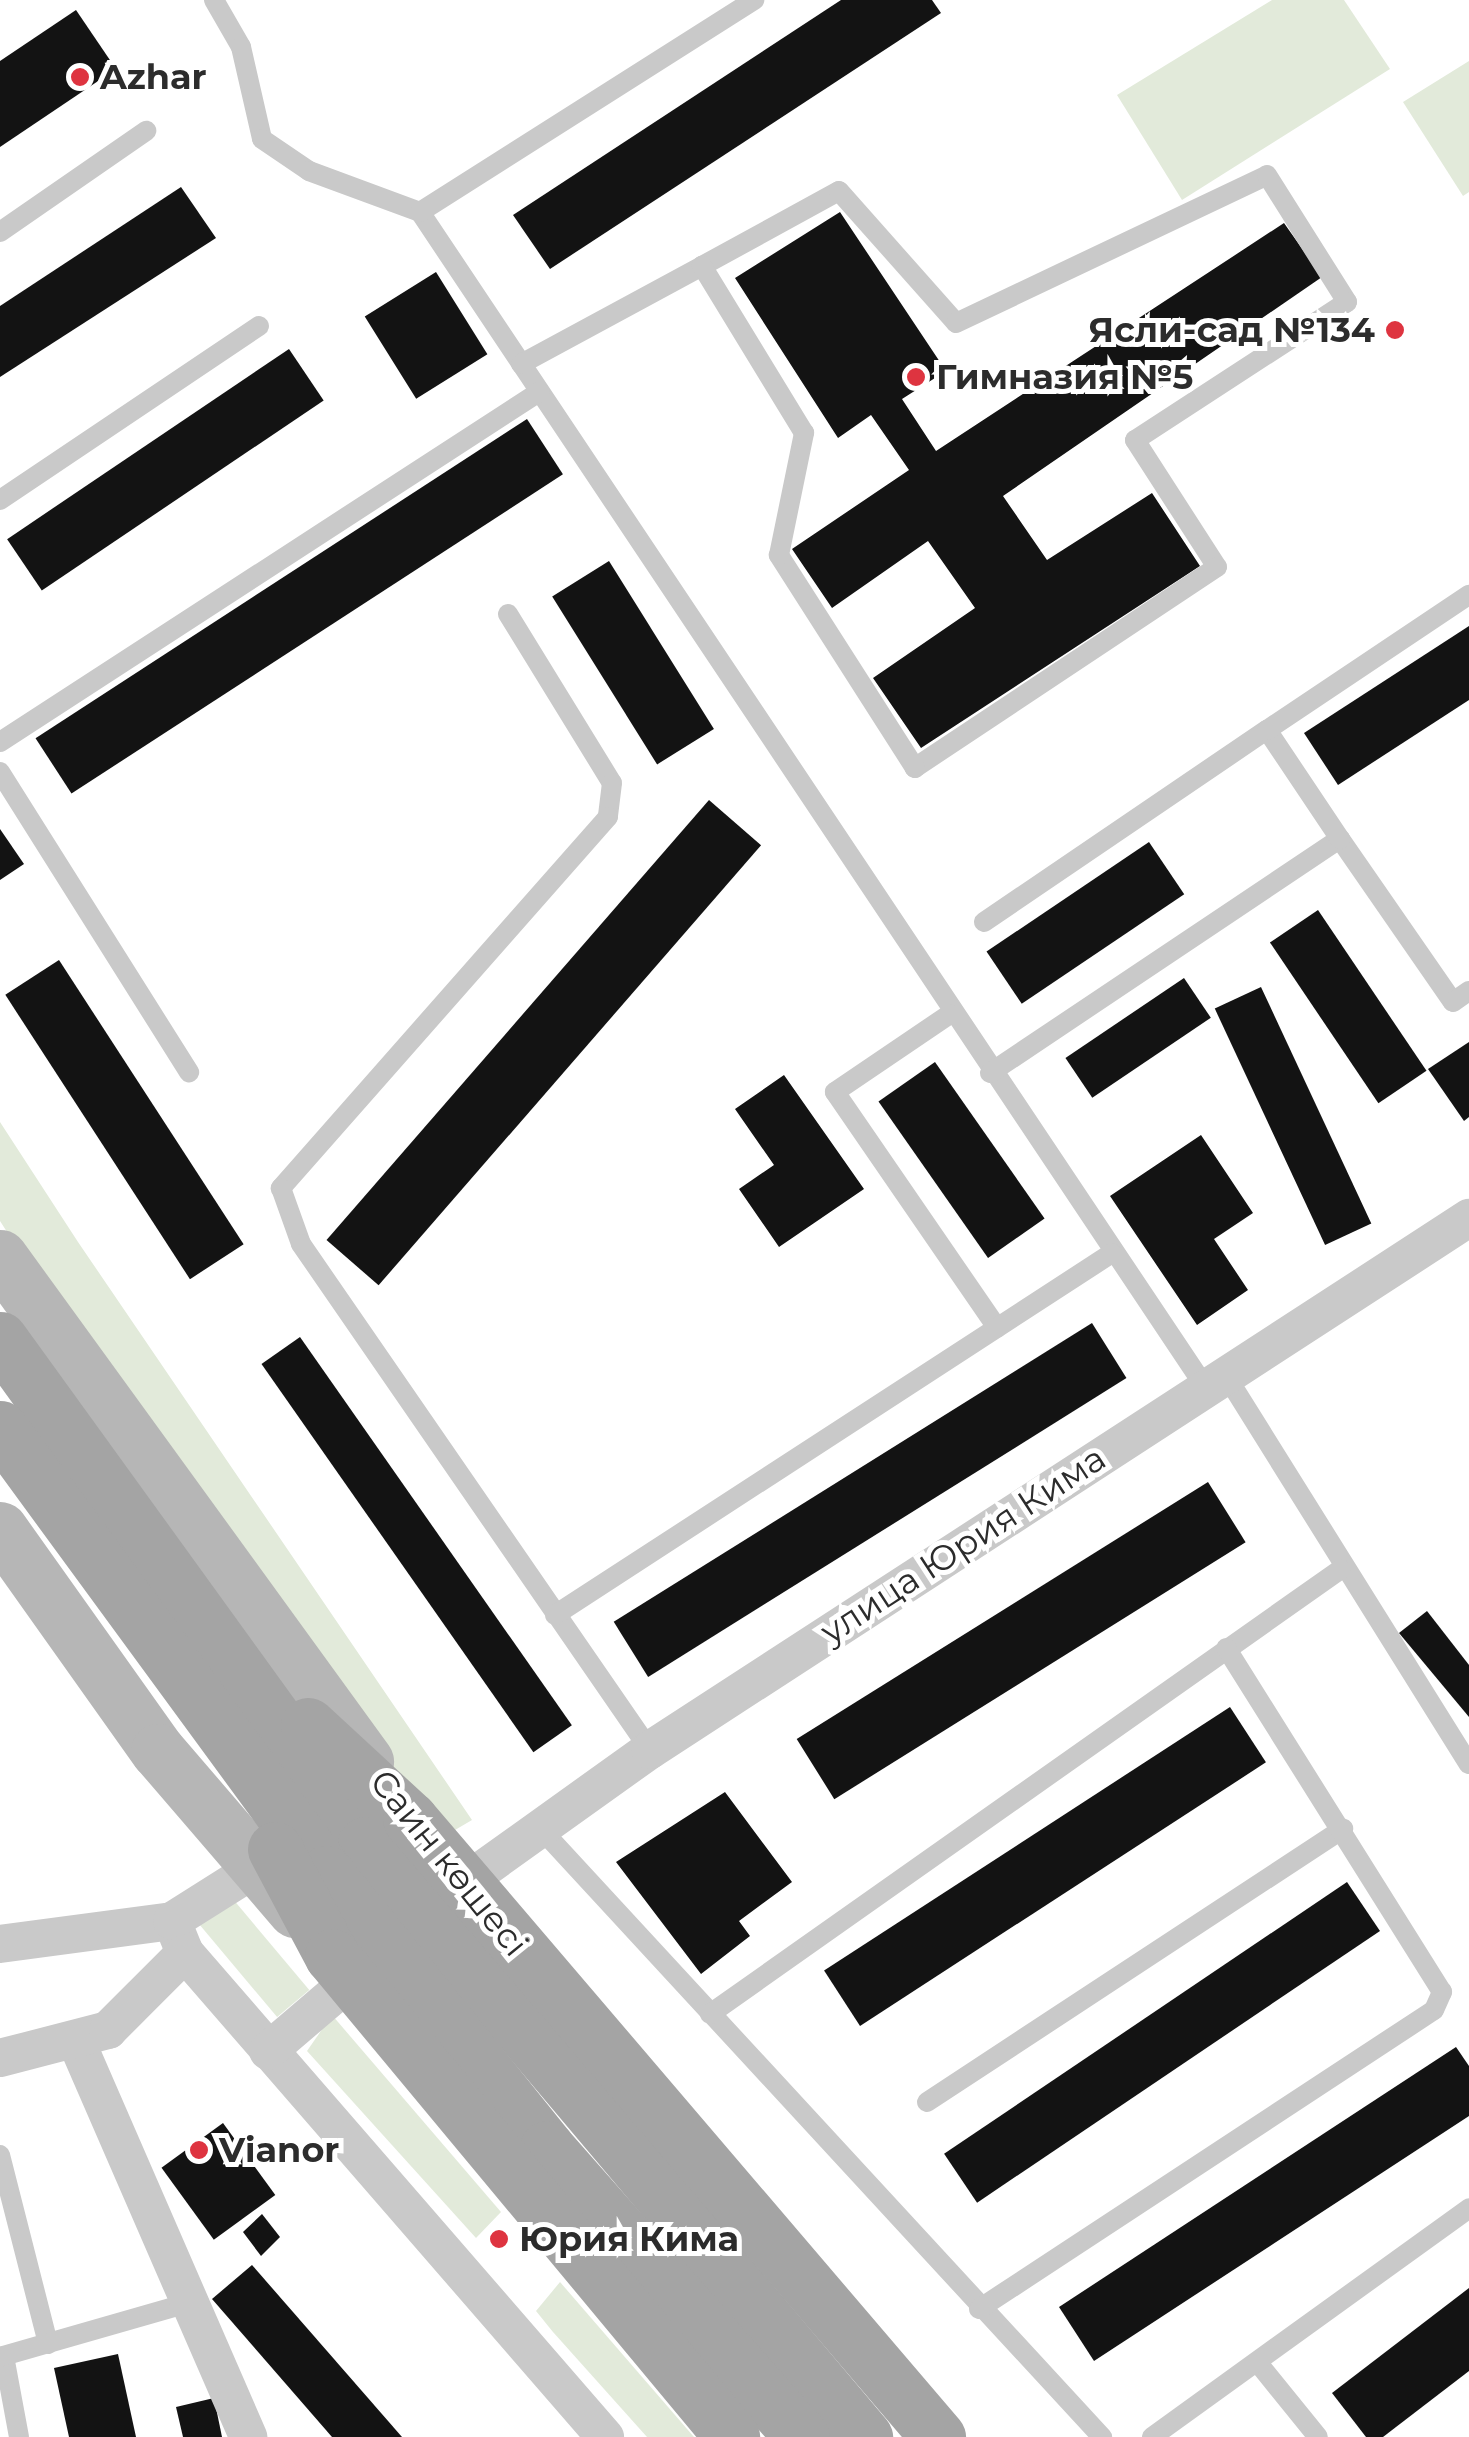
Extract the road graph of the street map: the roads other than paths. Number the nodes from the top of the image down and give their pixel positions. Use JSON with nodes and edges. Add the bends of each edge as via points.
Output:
{"nodes":[{"id":1,"x":214,"y":0,"type":"edge"},
{"id":2,"x":754,"y":0,"type":"edge"},
{"id":3,"x":146,"y":131,"type":"dead end"},
{"id":4,"x":420,"y":212,"type":"junction"},
{"id":5,"x":0,"y":232,"type":"edge"},
{"id":6,"x":702,"y":266,"type":"junction"},
{"id":7,"x":259,"y":326,"type":"dead end"},
{"id":8,"x":521,"y":364,"type":"junction"},
{"id":9,"x":540,"y":392,"type":"junction"},
{"id":10,"x":0,"y":500,"type":"edge"},
{"id":11,"x":1469,"y":595,"type":"edge"},
{"id":12,"x":508,"y":614,"type":"dead end"},
{"id":13,"x":1267,"y":730,"type":"junction"},
{"id":14,"x":0,"y":742,"type":"edge"},
{"id":15,"x":0,"y":772,"type":"edge"},
{"id":16,"x":1340,"y":839,"type":"junction"},
{"id":17,"x":984,"y":922,"type":"dead end"},
{"id":18,"x":1469,"y":991,"type":"edge"},
{"id":19,"x":950,"y":1014,"type":"junction"},
{"id":20,"x":189,"y":1072,"type":"dead end"},
{"id":21,"x":990,"y":1073,"type":"junction"},
{"id":22,"x":1469,"y":1218,"type":"edge"},
{"id":23,"x":1112,"y":1253,"type":"junction"},
{"id":24,"x":0,"y":1258,"type":"edge"},
{"id":25,"x":997,"y":1328,"type":"junction"},
{"id":26,"x":0,"y":1339,"type":"edge"},
{"id":27,"x":1215,"y":1380,"type":"junction"},
{"id":28,"x":0,"y":1428,"type":"edge"},
{"id":29,"x":0,"y":1530,"type":"edge"},
{"id":30,"x":1341,"y":1569,"type":"junction"},
{"id":31,"x":555,"y":1615,"type":"junction"},
{"id":32,"x":222,"y":1645,"type":"junction"},
{"id":33,"x":1226,"y":1648,"type":"junction"},
{"id":34,"x":202,"y":1709,"type":"junction"},
{"id":35,"x":650,"y":1750,"type":"junction"},
{"id":36,"x":1469,"y":1764,"type":"edge"},
{"id":37,"x":410,"y":1819,"type":"junction"},
{"id":38,"x":540,"y":1828,"type":"junction"},
{"id":39,"x":1342,"y":1829,"type":"junction"},
{"id":40,"x":259,"y":1866,"type":"junction"},
{"id":41,"x":464,"y":1883,"type":"junction"},
{"id":42,"x":178,"y":1937,"type":"junction"},
{"id":43,"x":0,"y":1944,"type":"edge"},
{"id":44,"x":342,"y":1968,"type":"junction"},
{"id":45,"x":710,"y":2014,"type":"junction"},
{"id":46,"x":76,"y":2043,"type":"junction"},
{"id":47,"x":268,"y":2051,"type":"junction"},
{"id":48,"x":0,"y":2058,"type":"edge"},
{"id":49,"x":927,"y":2102,"type":"dead end"},
{"id":50,"x":0,"y":2155,"type":"edge"},
{"id":51,"x":1469,"y":2208,"type":"edge"},
{"id":52,"x":740,"y":2212,"type":"junction"},
{"id":53,"x":575,"y":2249,"type":"junction"},
{"id":54,"x":188,"y":2303,"type":"junction"},
{"id":55,"x":979,"y":2309,"type":"junction"},
{"id":56,"x":48,"y":2344,"type":"junction"},
{"id":57,"x":2,"y":2357,"type":"edge"},
{"id":58,"x":1258,"y":2363,"type":"junction"},
{"id":59,"x":759,"y":2390,"type":"junction"},
{"id":60,"x":812,"y":2413,"type":"edge"},
{"id":61,"x":19,"y":2437,"type":"edge"},
{"id":62,"x":248,"y":2437,"type":"edge"},
{"id":63,"x":605,"y":2437,"type":"edge"},
{"id":64,"x":732,"y":2437,"type":"edge"},
{"id":65,"x":865,"y":2437,"type":"edge"},
{"id":66,"x":938,"y":2437,"type":"edge"},
{"id":67,"x":1102,"y":2437,"type":"edge"},
{"id":68,"x":1152,"y":2437,"type":"edge"},
{"id":69,"x":1318,"y":2437,"type":"edge"}],
"edges":[{"from":1,"to":4,"type":"lane","via":[[241,48],[262,139],[309,171]]},
{"from":2,"to":4,"type":"lane"},
{"from":3,"to":5,"type":"lane"},
{"from":4,"to":8,"type":"lane"},
{"from":6,"to":6,"type":"lane","via":[[839,192],[956,324],[1267,174],[1348,302],[1135,440],[1216,567],[915,768],[779,555],[804,432]]},
{"from":6,"to":8,"type":"lane"},
{"from":7,"to":10,"type":"lane"},
{"from":8,"to":9,"type":"lane"},
{"from":9,"to":14,"type":"lane"},
{"from":9,"to":19,"type":"lane"},
{"from":11,"to":13,"type":"lane"},
{"from":12,"to":31,"type":"lane","via":[[612,783],[608,817],[281,1188],[301,1244]]},
{"from":13,"to":16,"type":"lane"},
{"from":13,"to":17,"type":"lane"},
{"from":15,"to":20,"type":"lane"},
{"from":16,"to":18,"type":"lane","via":[[1453,1002]]},
{"from":16,"to":21,"type":"lane"},
{"from":19,"to":21,"type":"lane"},
{"from":19,"to":25,"type":"lane","via":[[836,1092]]},
{"from":21,"to":23,"type":"lane"},
{"from":22,"to":27,"type":"street","name":"улица Юрия Кима"},
{"from":23,"to":25,"type":"lane"},
{"from":23,"to":27,"type":"lane"},
{"from":24,"to":37,"type":"main road","name":"Саин көшесі"},
{"from":25,"to":31,"type":"lane"},
{"from":26,"to":32,"type":"main road","name":"Саин көшесі"},
{"from":27,"to":30,"type":"lane"},
{"from":27,"to":35,"type":"street","name":"улица Юрия Кима"},
{"from":28,"to":34,"type":"main road","name":"Саин көшесі"},
{"from":29,"to":40,"type":"main road","via":[[158,1750]]},
{"from":30,"to":33,"type":"lane"},
{"from":30,"to":36,"type":"lane"},
{"from":31,"to":35,"type":"lane"},
{"from":32,"to":37,"type":"main road"},
{"from":32,"to":60,"type":"main road","name":"Саин көшесі","via":[[364,1844]]},
{"from":33,"to":39,"type":"lane"},
{"from":33,"to":45,"type":"lane"},
{"from":34,"to":44,"type":"main road"},
{"from":34,"to":59,"type":"main road","name":"Саин көшесі","via":[[546,2148]]},
{"from":35,"to":38,"type":"street","name":"улица Юрия Кима"},
{"from":37,"to":41,"type":"main road","name":"Саин көшесі"},
{"from":38,"to":41,"type":"street","name":"улица Юрия Кима"},
{"from":38,"to":45,"type":"lane"},
{"from":39,"to":49,"type":"lane"},
{"from":39,"to":55,"type":"lane","via":[[1429,1963],[1442,1992],[1434,2010]]},
{"from":40,"to":42,"type":"street"},
{"from":40,"to":44,"type":"main road"},
{"from":41,"to":52,"type":"main road","name":"Саин көшесі"},
{"from":42,"to":43,"type":"street"},
{"from":42,"to":46,"type":"street","via":[[108,2030]]},
{"from":42,"to":47,"type":"street"},
{"from":44,"to":47,"type":"street"},
{"from":44,"to":53,"type":"main road"},
{"from":45,"to":55,"type":"lane"},
{"from":46,"to":48,"type":"street"},
{"from":46,"to":54,"type":"street"},
{"from":47,"to":63,"type":"street"},
{"from":50,"to":56,"type":"lane"},
{"from":51,"to":58,"type":"lane"},
{"from":52,"to":60,"type":"main road"},
{"from":52,"to":66,"type":"main road","name":"Саин көшесі"},
{"from":53,"to":59,"type":"main road"},
{"from":53,"to":64,"type":"main road"},
{"from":54,"to":56,"type":"lane"},
{"from":54,"to":62,"type":"street"},
{"from":55,"to":67,"type":"lane"},
{"from":56,"to":57,"type":"lane"},
{"from":57,"to":61,"type":"lane"},
{"from":58,"to":68,"type":"lane"},
{"from":58,"to":69,"type":"lane"},
{"from":59,"to":60,"type":"main road","name":"Саин көшесі"},
{"from":60,"to":65,"type":"main road","name":"Саин көшесі"}]}
